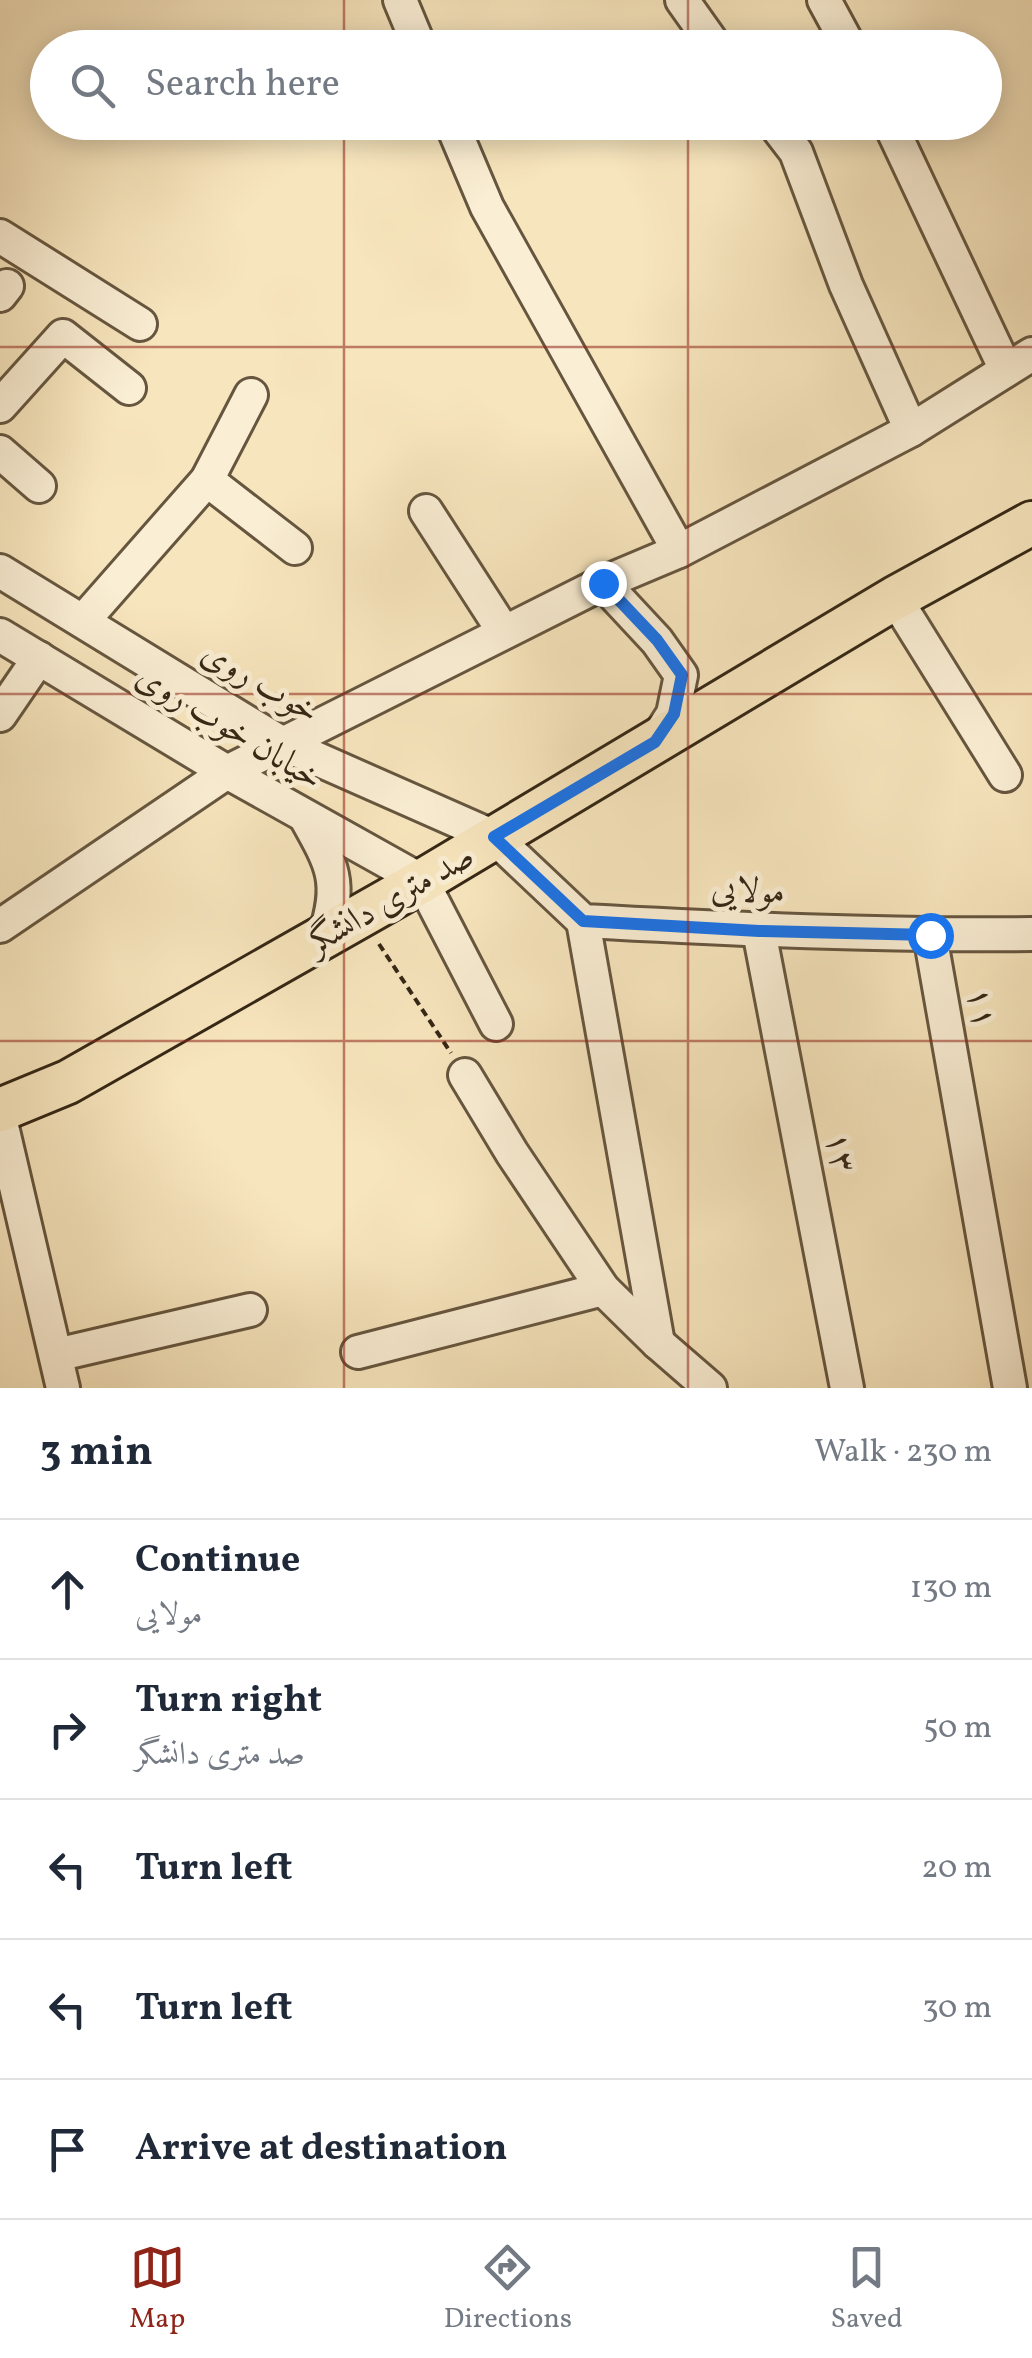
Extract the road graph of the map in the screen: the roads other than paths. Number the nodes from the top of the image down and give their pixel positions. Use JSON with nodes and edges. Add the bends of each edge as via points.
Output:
{"nodes":[{"id":1,"x":400,"y":0,"type":"edge"},
{"id":2,"x":682,"y":0,"type":"edge"},
{"id":3,"x":824,"y":0,"type":"edge"},
{"id":4,"x":412,"y":30,"type":"edge"},
{"id":5,"x":703,"y":30,"type":"edge"},
{"id":6,"x":840,"y":30,"type":"edge"},
{"id":7,"x":459,"y":140,"type":"edge"},
{"id":8,"x":787,"y":140,"type":"edge"},
{"id":9,"x":899,"y":140,"type":"edge"},
{"id":10,"x":0,"y":236,"type":"edge"},
{"id":11,"x":140,"y":324,"type":"dead end"},
{"id":12,"x":1019,"y":362,"type":"edge"},
{"id":13,"x":128,"y":388,"type":"dead end"},
{"id":14,"x":250,"y":395,"type":"dead end"},
{"id":15,"x":1,"y":403,"type":"edge"},
{"id":16,"x":912,"y":430,"type":"junction"},
{"id":17,"x":0,"y":452,"type":"edge"},
{"id":18,"x":207,"y":480,"type":"junction"},
{"id":19,"x":39,"y":486,"type":"dead end"},
{"id":20,"x":426,"y":512,"type":"dead end"},
{"id":21,"x":1032,"y":523,"type":"edge"},
{"id":22,"x":295,"y":548,"type":"dead end"},
{"id":23,"x":679,"y":551,"type":"junction"},
{"id":24,"x":0,"y":570,"type":"edge"},
{"id":25,"x":603,"y":583,"type":"junction"},
{"id":26,"x":894,"y":598,"type":"junction"},
{"id":27,"x":83,"y":620,"type":"junction"},
{"id":28,"x":504,"y":632,"type":"junction"},
{"id":29,"x":0,"y":635,"type":"edge"},
{"id":30,"x":39,"y":658,"type":"junction"},
{"id":31,"x":0,"y":715,"type":"edge"},
{"id":32,"x":655,"y":742,"type":"junction"},
{"id":33,"x":281,"y":743,"type":"junction"},
{"id":34,"x":227,"y":772,"type":"junction"},
{"id":35,"x":1005,"y":775,"type":"dead end"},
{"id":36,"x":306,"y":818,"type":"junction"},
{"id":37,"x":494,"y":837,"type":"junction"},
{"id":38,"x":422,"y":881,"type":"junction"},
{"id":39,"x":583,"y":921,"type":"junction"},
{"id":40,"x":0,"y":926,"type":"edge"},
{"id":41,"x":342,"y":926,"type":"junction"},
{"id":42,"x":759,"y":931,"type":"junction"},
{"id":43,"x":1032,"y":934,"type":"edge"},
{"id":44,"x":930,"y":935,"type":"junction"},
{"id":45,"x":496,"y":1024,"type":"dead end"},
{"id":46,"x":465,"y":1074,"type":"road end"},
{"id":47,"x":0,"y":1110,"type":"edge"},
{"id":48,"x":0,"y":1118,"type":"edge"},
{"id":49,"x":603,"y":1289,"type":"junction"},
{"id":50,"x":250,"y":1310,"type":"dead end"},
{"id":51,"x":658,"y":1344,"type":"junction"},
{"id":52,"x":358,"y":1352,"type":"dead end"},
{"id":53,"x":56,"y":1354,"type":"junction"},
{"id":54,"x":697,"y":1386,"type":"edge"},
{"id":55,"x":63,"y":1388,"type":"edge"},
{"id":56,"x":846,"y":1388,"type":"edge"},
{"id":57,"x":1010,"y":1388,"type":"edge"}],
"edges":[{"from":1,"to":4,"type":"street"},
{"from":2,"to":5,"type":"street"},
{"from":3,"to":6,"type":"street"},
{"from":7,"to":23,"type":"street","via":[[486,207]]},
{"from":8,"to":16,"type":"street"},
{"from":9,"to":12,"type":"street"},
{"from":10,"to":11,"type":"street"},
{"from":12,"to":16,"type":"street"},
{"from":13,"to":15,"type":"street","via":[[63,336]]},
{"from":14,"to":18,"type":"street"},
{"from":16,"to":23,"type":"street"},
{"from":17,"to":19,"type":"street"},
{"from":18,"to":22,"type":"street"},
{"from":18,"to":27,"type":"street"},
{"from":20,"to":28,"type":"street"},
{"from":21,"to":26,"type":"main road","name":"صد متری دانشگر"},
{"from":23,"to":25,"type":"street"},
{"from":24,"to":27,"type":"street","name":"خوب روی"},
{"from":25,"to":28,"type":"street"},
{"from":25,"to":32,"type":"street","via":[[682,675],[674,714]]},
{"from":26,"to":32,"type":"main road","name":"صد متری دانشگر"},
{"from":26,"to":35,"type":"street"},
{"from":27,"to":33,"type":"street","name":"خوب روی"},
{"from":28,"to":33,"type":"street"},
{"from":29,"to":30,"type":"street","name":"خیابان خوب روی"},
{"from":30,"to":31,"type":"street"},
{"from":30,"to":34,"type":"street","name":"خیابان خوب روی"},
{"from":32,"to":37,"type":"main road","name":"صد متری دانشگر"},
{"from":33,"to":34,"type":"street"},
{"from":33,"to":37,"type":"street","name":"خوب روی"},
{"from":34,"to":36,"type":"street","name":"خیابان خوب روی"},
{"from":34,"to":40,"type":"street"},
{"from":36,"to":38,"type":"street","name":"خیابان خوب روی"},
{"from":36,"to":41,"type":"street","via":[[326,855],[335,884],[333,909]]},
{"from":37,"to":38,"type":"main road","name":"صد متری دانشگر"},
{"from":37,"to":39,"type":"street"},
{"from":38,"to":41,"type":"main road","name":"صد متری دانشگر"},
{"from":38,"to":45,"type":"street"},
{"from":39,"to":42,"type":"street","name":"مولایی"},
{"from":39,"to":51,"type":"street"},
{"from":41,"to":47,"type":"main road","name":"صد متری دانشگر","via":[[68,1082]]},
{"from":42,"to":44,"type":"street","name":"مولایی"},
{"from":42,"to":56,"type":"street","name":"۱۳"},
{"from":43,"to":44,"type":"street","name":"مولایی"},
{"from":44,"to":57,"type":"street","name":"۱۱"},
{"from":46,"to":49,"type":"street"},
{"from":48,"to":53,"type":"street"},
{"from":49,"to":51,"type":"street"},
{"from":49,"to":52,"type":"street"},
{"from":50,"to":53,"type":"street"},
{"from":51,"to":54,"type":"street"},
{"from":53,"to":55,"type":"street"}]}
